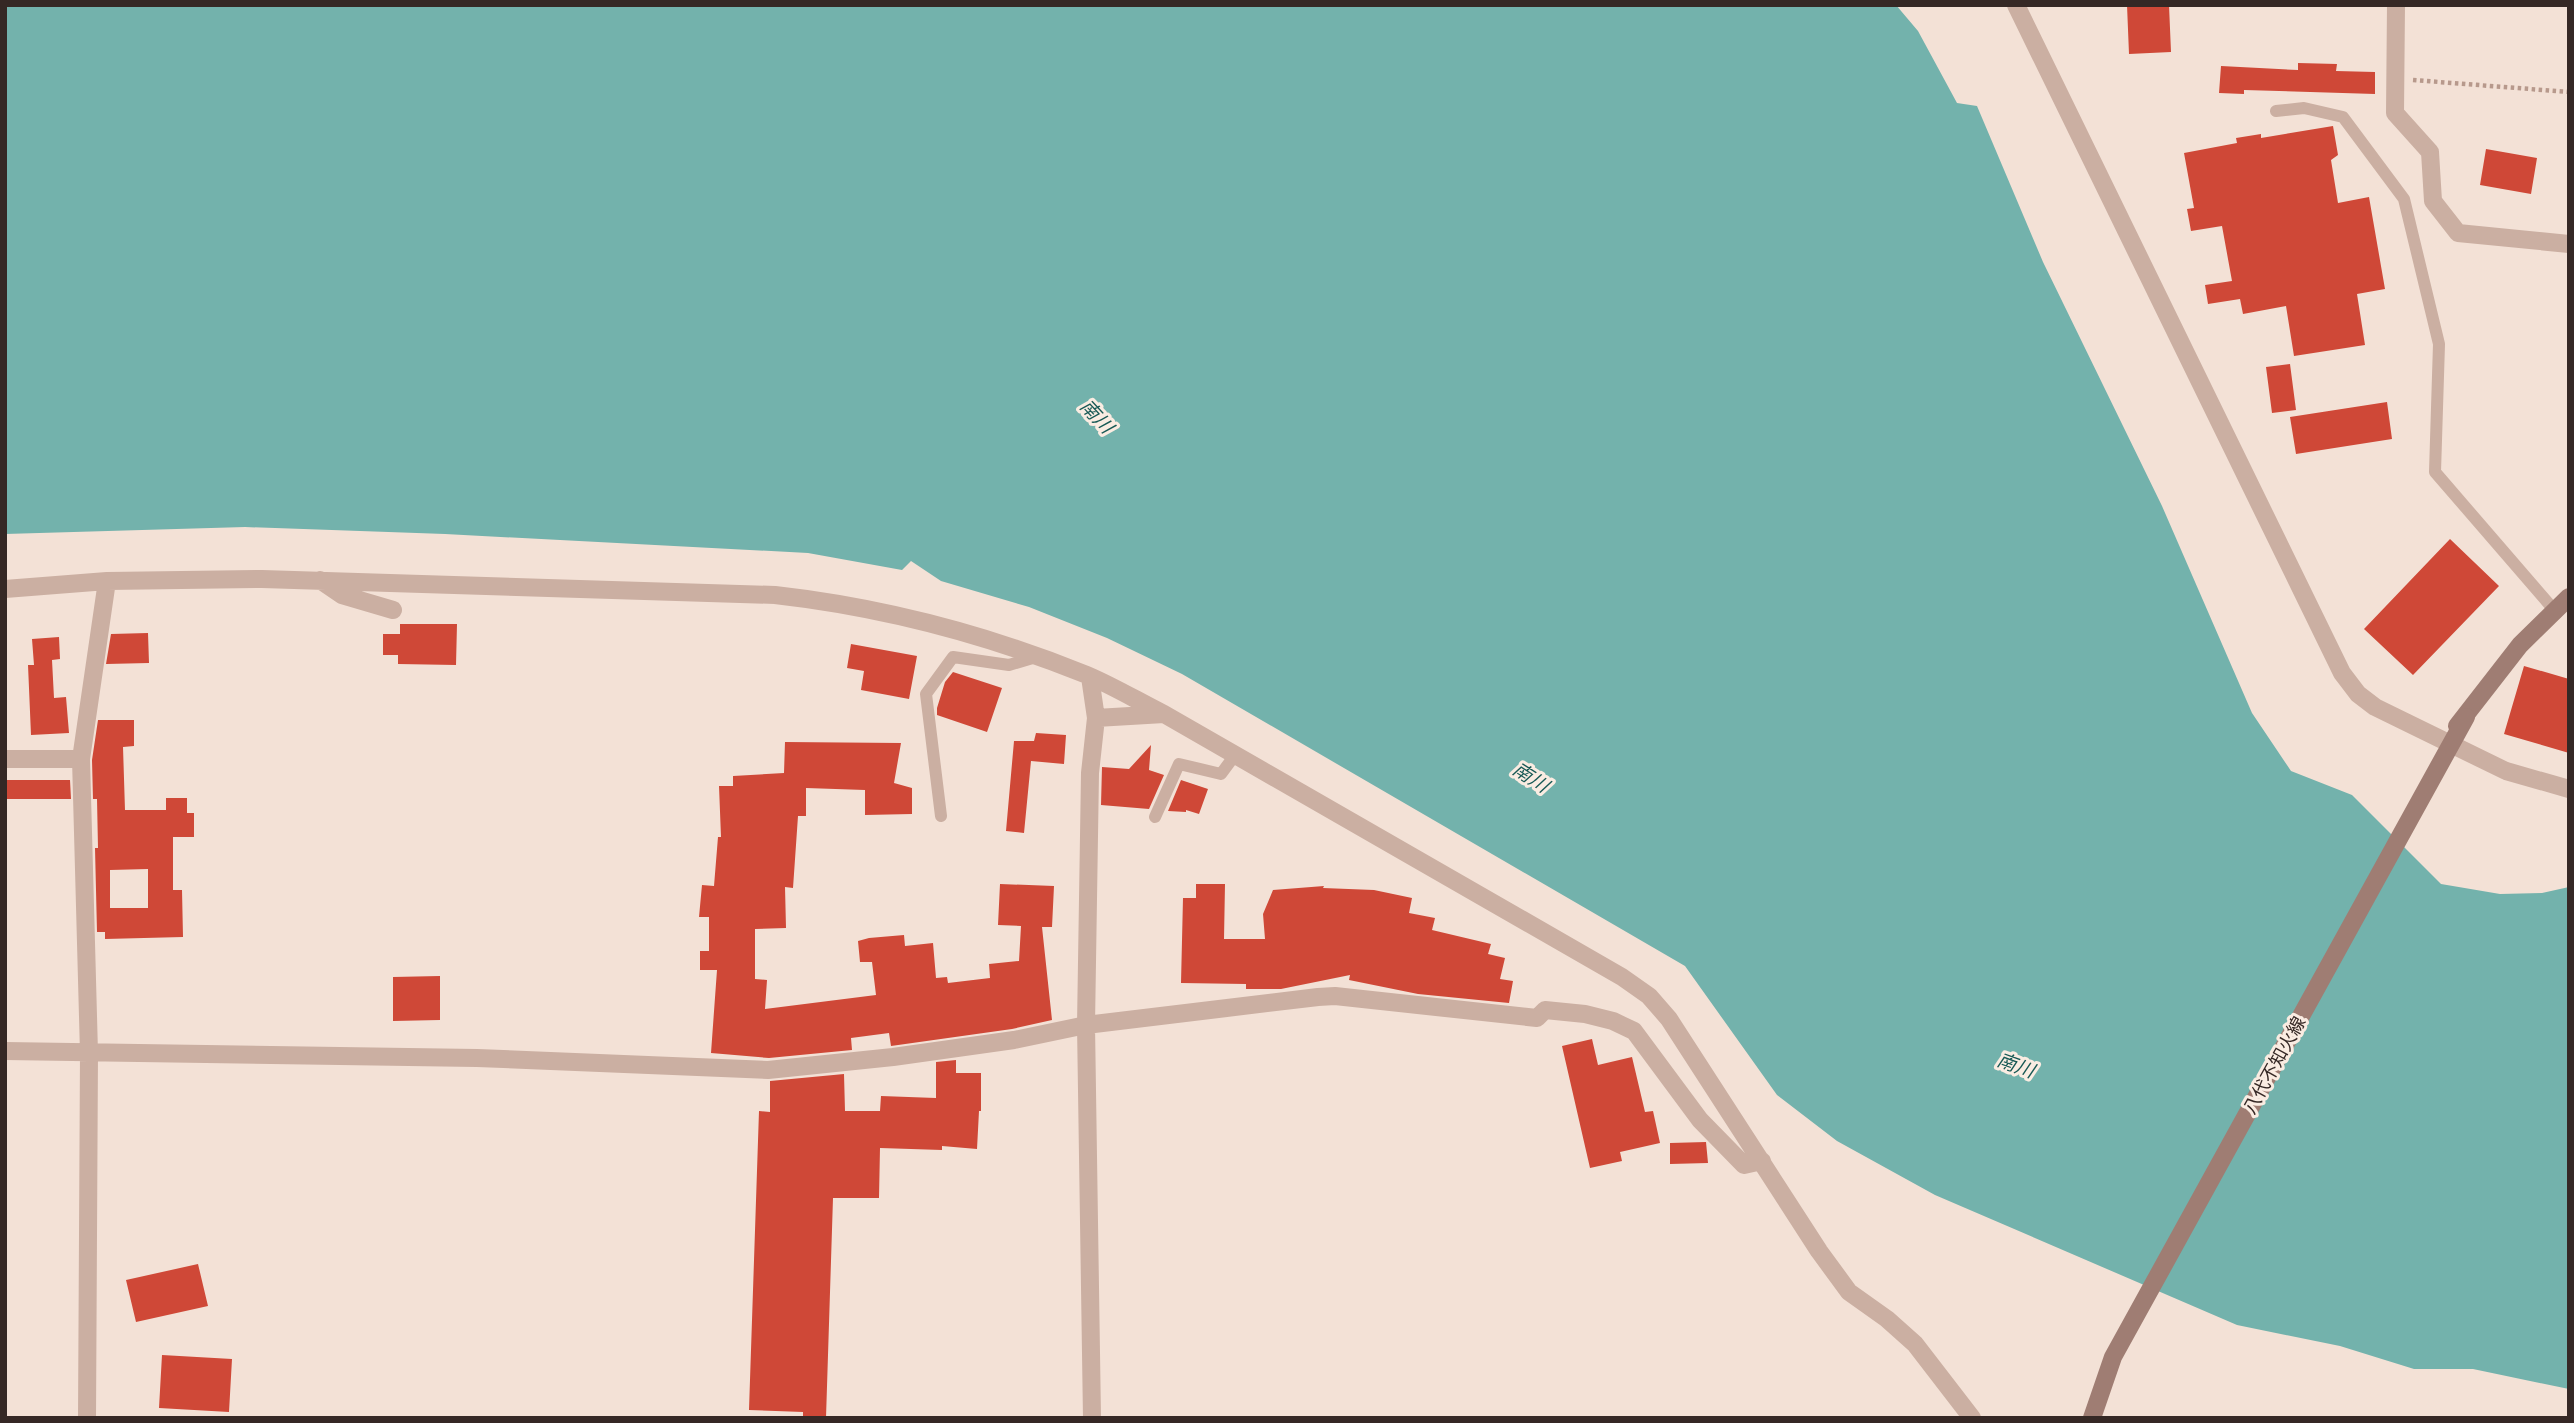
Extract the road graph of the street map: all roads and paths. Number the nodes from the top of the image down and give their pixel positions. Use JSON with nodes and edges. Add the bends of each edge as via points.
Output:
{"nodes":[{"id":1,"x":2016,"y":5,"type":"edge"},
{"id":2,"x":2396,"y":5,"type":"edge"},
{"id":3,"x":2395,"y":79,"type":"junction"},
{"id":4,"x":2569,"y":92,"type":"edge"},
{"id":5,"x":2276,"y":111,"type":"dead end"},
{"id":6,"x":2569,"y":244,"type":"edge"},
{"id":7,"x":320,"y":580,"type":"junction"},
{"id":8,"x":107,"y":581,"type":"junction"},
{"id":9,"x":5,"y":589,"type":"edge"},
{"id":10,"x":2569,"y":597,"type":"edge"},
{"id":11,"x":393,"y":610,"type":"dead end"},
{"id":12,"x":2555,"y":611,"type":"junction"},
{"id":13,"x":1036,"y":657,"type":"junction"},
{"id":14,"x":1090,"y":677,"type":"junction"},
{"id":15,"x":1164,"y":714,"type":"junction"},
{"id":16,"x":2466,"y":717,"type":"junction"},
{"id":17,"x":1096,"y":718,"type":"junction"},
{"id":18,"x":2444,"y":741,"type":"junction"},
{"id":19,"x":1235,"y":755,"type":"junction"},
{"id":20,"x":81,"y":759,"type":"junction"},
{"id":21,"x":5,"y":760,"type":"edge"},
{"id":22,"x":2569,"y":789,"type":"edge"},
{"id":23,"x":941,"y":816,"type":"dead end"},
{"id":24,"x":1154,"y":817,"type":"dead end"},
{"id":25,"x":1086,"y":1025,"type":"junction"},
{"id":26,"x":5,"y":1051,"type":"edge"},
{"id":27,"x":89,"y":1053,"type":"junction"},
{"id":28,"x":1762,"y":1161,"type":"junction"},
{"id":29,"x":87,"y":1418,"type":"edge"},
{"id":30,"x":1092,"y":1418,"type":"edge"},
{"id":31,"x":1972,"y":1418,"type":"edge"},
{"id":32,"x":2092,"y":1418,"type":"edge"}],
"edges":[{"from":1,"to":18,"type":"street","via":[[2342,673],[2375,707]]},
{"from":2,"to":3,"type":"street"},
{"from":3,"to":4,"type":"path"},
{"from":3,"to":6,"type":"street","via":[[2395,113],[2430,152],[2434,201],[2458,233]]},
{"from":5,"to":12,"type":"lane","via":[[2304,108],[2343,117],[2404,199],[2438,344],[2435,472]]},
{"from":7,"to":8,"type":"street"},
{"from":7,"to":11,"type":"street","via":[[342,595]]},
{"from":7,"to":13,"type":"street","via":[[822,600],[977,637]]},
{"from":8,"to":9,"type":"street"},
{"from":8,"to":20,"type":"street"},
{"from":10,"to":12,"type":"main road","name":"八代不知火線"},
{"from":12,"to":16,"type":"main road","name":"八代不知火線","via":[[2520,645]]},
{"from":13,"to":14,"type":"street"},
{"from":13,"to":23,"type":"lane","via":[[1009,665],[953,657],[926,694]]},
{"from":14,"to":15,"type":"street"},
{"from":14,"to":17,"type":"street"},
{"from":15,"to":17,"type":"street"},
{"from":15,"to":19,"type":"street"},
{"from":16,"to":18,"type":"main road","name":"八代不知火線"},
{"from":16,"to":32,"type":"main road","name":"八代不知火線","bridge":true,"via":[[2113,1357]]},
{"from":17,"to":25,"type":"street","via":[[1090,773]]},
{"from":18,"to":22,"type":"street","via":[[2506,771]]},
{"from":19,"to":24,"type":"lane","via":[[1222,774],[1179,764]]},
{"from":19,"to":28,"type":"street","via":[[1649,996],[1669,1019]]},
{"from":20,"to":21,"type":"street"},
{"from":20,"to":27,"type":"street"},
{"from":25,"to":27,"type":"street","via":[[1014,1040],[768,1070],[477,1058]]},
{"from":25,"to":28,"type":"street","via":[[1335,996],[1537,1018],[1545,1010],[1586,1014],[1634,1031],[1700,1120],[1744,1165]]},
{"from":25,"to":30,"type":"street"},
{"from":26,"to":27,"type":"street"},
{"from":27,"to":29,"type":"street"},
{"from":28,"to":31,"type":"street","via":[[1849,1292],[1915,1344]]}]}
